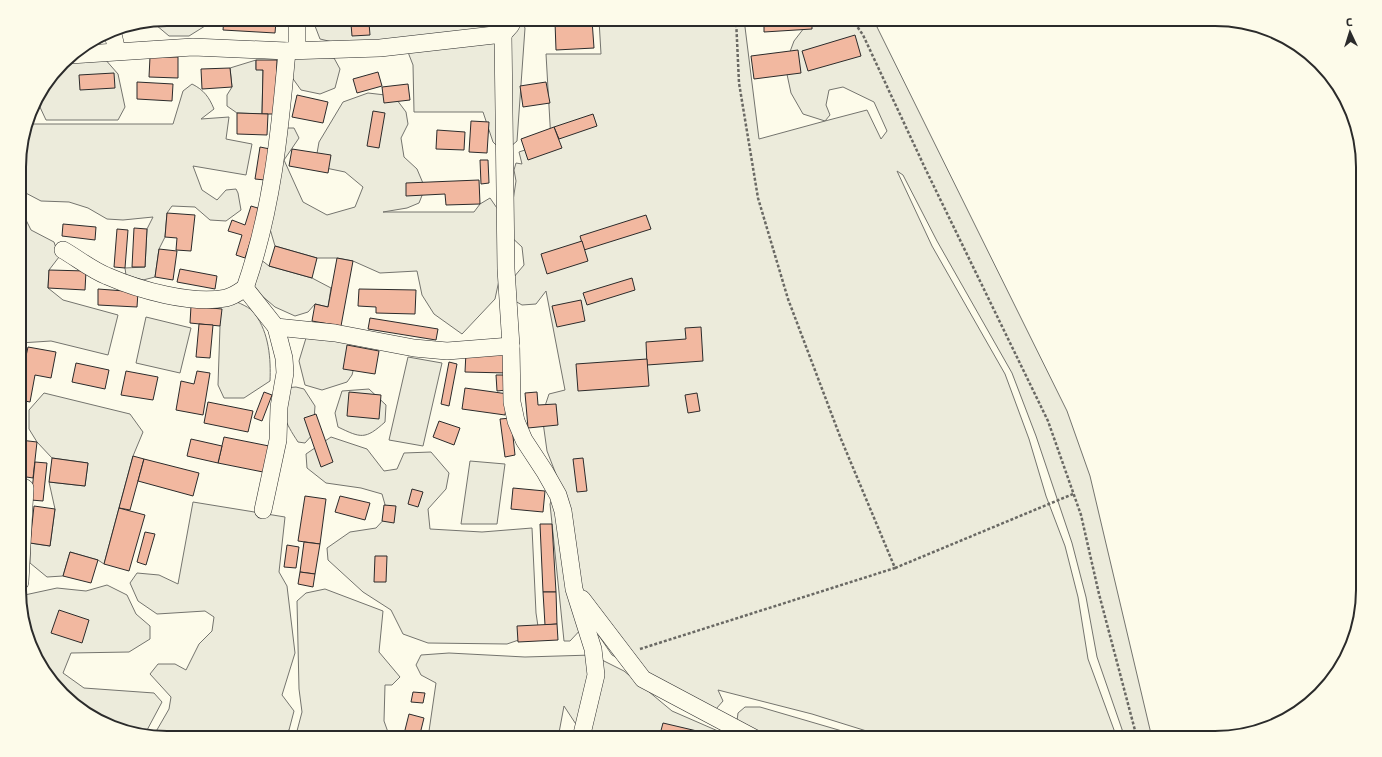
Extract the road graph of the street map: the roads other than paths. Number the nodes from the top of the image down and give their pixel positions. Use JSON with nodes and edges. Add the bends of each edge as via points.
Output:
{"nodes":[{"id":1,"x":296,"y":26,"type":"edge"},
{"id":2,"x":504,"y":26,"type":"edge"},
{"id":3,"x":114,"y":37,"type":"edge"},
{"id":4,"x":292,"y":50,"type":"junction"},
{"id":5,"x":117,"y":51,"type":"junction"},
{"id":6,"x":83,"y":54,"type":"edge"},
{"id":7,"x":63,"y":250,"type":"dead end"},
{"id":8,"x":245,"y":288,"type":"junction"},
{"id":9,"x":276,"y":327,"type":"junction"},
{"id":10,"x":511,"y":346,"type":"junction"},
{"id":11,"x":263,"y":510,"type":"dead end"},
{"id":12,"x":574,"y":589,"type":"junction"},
{"id":13,"x":583,"y":731,"type":"edge"},
{"id":14,"x":741,"y":731,"type":"edge"}],
"edges":[{"from":1,"to":4,"type":"street"},
{"from":2,"to":4,"type":"street","via":[[380,48]]},
{"from":2,"to":10,"type":"street","via":[[506,269]]},
{"from":3,"to":5,"type":"street"},
{"from":4,"to":5,"type":"street","via":[[193,47]]},
{"from":4,"to":8,"type":"street","via":[[274,172],[258,253]]},
{"from":5,"to":6,"type":"street"},
{"from":7,"to":8,"type":"street","via":[[106,276],[177,296],[226,298]]},
{"from":8,"to":9,"type":"street"},
{"from":9,"to":10,"type":"street","via":[[447,351]]},
{"from":9,"to":11,"type":"street","via":[[285,373],[279,407],[278,440]]},
{"from":10,"to":12,"type":"street","via":[[512,402],[516,421],[524,440],[558,495],[563,511]]},
{"from":12,"to":13,"type":"street","via":[[593,649],[596,675]]},
{"from":12,"to":14,"type":"street","via":[[643,679]]}]}
